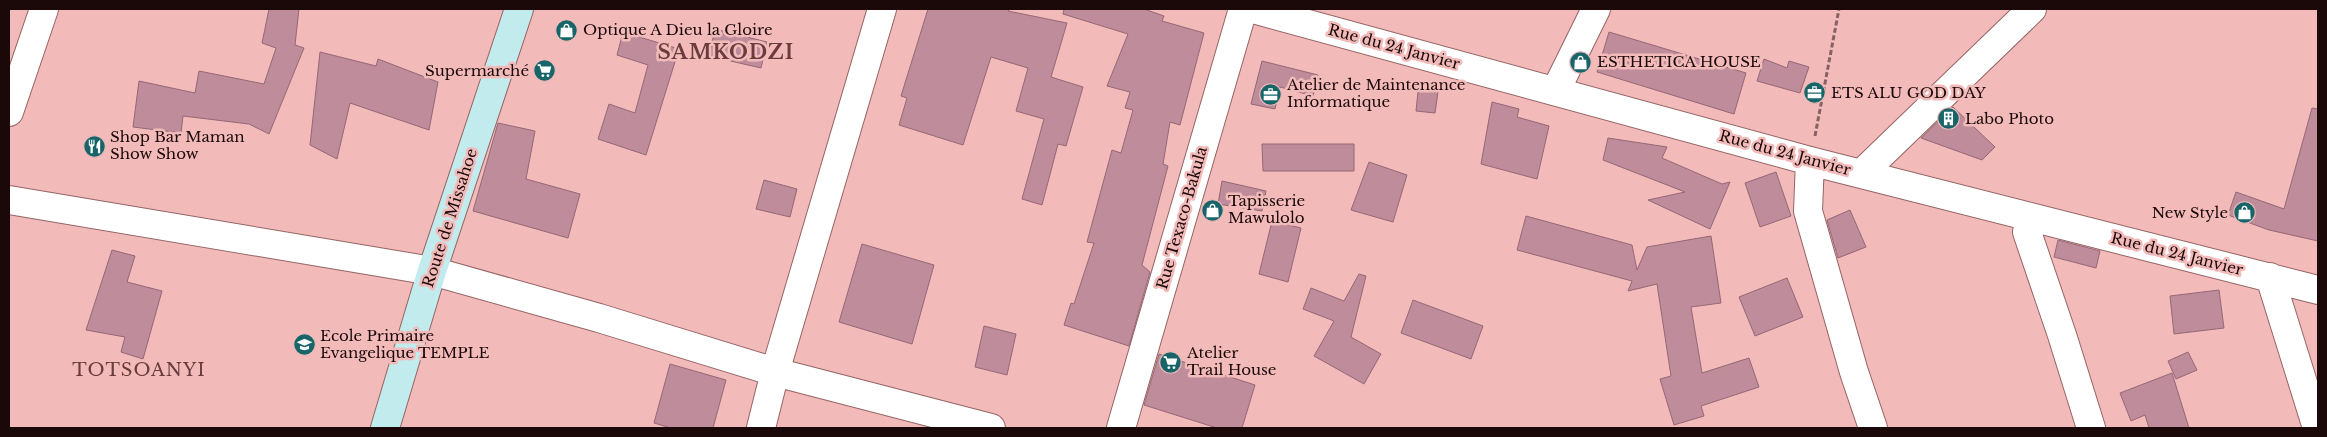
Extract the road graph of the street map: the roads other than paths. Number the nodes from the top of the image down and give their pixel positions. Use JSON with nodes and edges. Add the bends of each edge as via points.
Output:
{"nodes":[{"id":1,"x":44,"y":9,"type":"edge"},
{"id":2,"x":519,"y":9,"type":"edge"},
{"id":3,"x":882,"y":9,"type":"edge"},
{"id":4,"x":1243,"y":9,"type":"edge"},
{"id":5,"x":1253,"y":9,"type":"edge"},
{"id":6,"x":1596,"y":9,"type":"edge"},
{"id":7,"x":2032,"y":9,"type":"edge"},
{"id":8,"x":1556,"y":90,"type":"junction"},
{"id":9,"x":9,"y":112,"type":"edge"},
{"id":10,"x":1810,"y":161,"type":"junction"},
{"id":11,"x":1862,"y":172,"type":"junction"},
{"id":12,"x":9,"y":200,"type":"edge"},
{"id":13,"x":2030,"y":218,"type":"junction"},
{"id":14,"x":432,"y":271,"type":"junction"},
{"id":15,"x":2270,"y":277,"type":"junction"},
{"id":16,"x":2318,"y":290,"type":"edge"},
{"id":17,"x":774,"y":372,"type":"junction"},
{"id":18,"x":385,"y":428,"type":"edge"},
{"id":19,"x":761,"y":428,"type":"edge"},
{"id":20,"x":990,"y":428,"type":"edge"},
{"id":21,"x":1121,"y":428,"type":"edge"},
{"id":22,"x":1873,"y":428,"type":"edge"},
{"id":23,"x":2092,"y":428,"type":"edge"},
{"id":24,"x":2317,"y":428,"type":"edge"}],
"edges":[{"from":1,"to":9,"type":"street"},
{"from":2,"to":14,"type":"main road","name":"Route de Missahoe"},
{"from":3,"to":17,"type":"street"},
{"from":4,"to":21,"type":"street","name":"Rue Texaco-Bakula"},
{"from":5,"to":8,"type":"street","name":"Rue du 24 Janvier"},
{"from":6,"to":8,"type":"street"},
{"from":7,"to":11,"type":"street"},
{"from":8,"to":10,"type":"street","name":"Rue du 24 Janvier"},
{"from":10,"to":11,"type":"street","name":"Rue du 24 Janvier"},
{"from":10,"to":22,"type":"street","via":[[1808,211]]},
{"from":11,"to":13,"type":"street","name":"Rue du 24 Janvier"},
{"from":12,"to":14,"type":"street"},
{"from":13,"to":15,"type":"street","name":"Rue du 24 Janvier"},
{"from":13,"to":23,"type":"street","via":[[2027,232]]},
{"from":14,"to":17,"type":"street"},
{"from":14,"to":18,"type":"main road","name":"Route de Missahoe"},
{"from":15,"to":16,"type":"street","name":"Rue du 24 Janvier"},
{"from":15,"to":24,"type":"street"},
{"from":17,"to":19,"type":"street"},
{"from":17,"to":20,"type":"street"}]}
